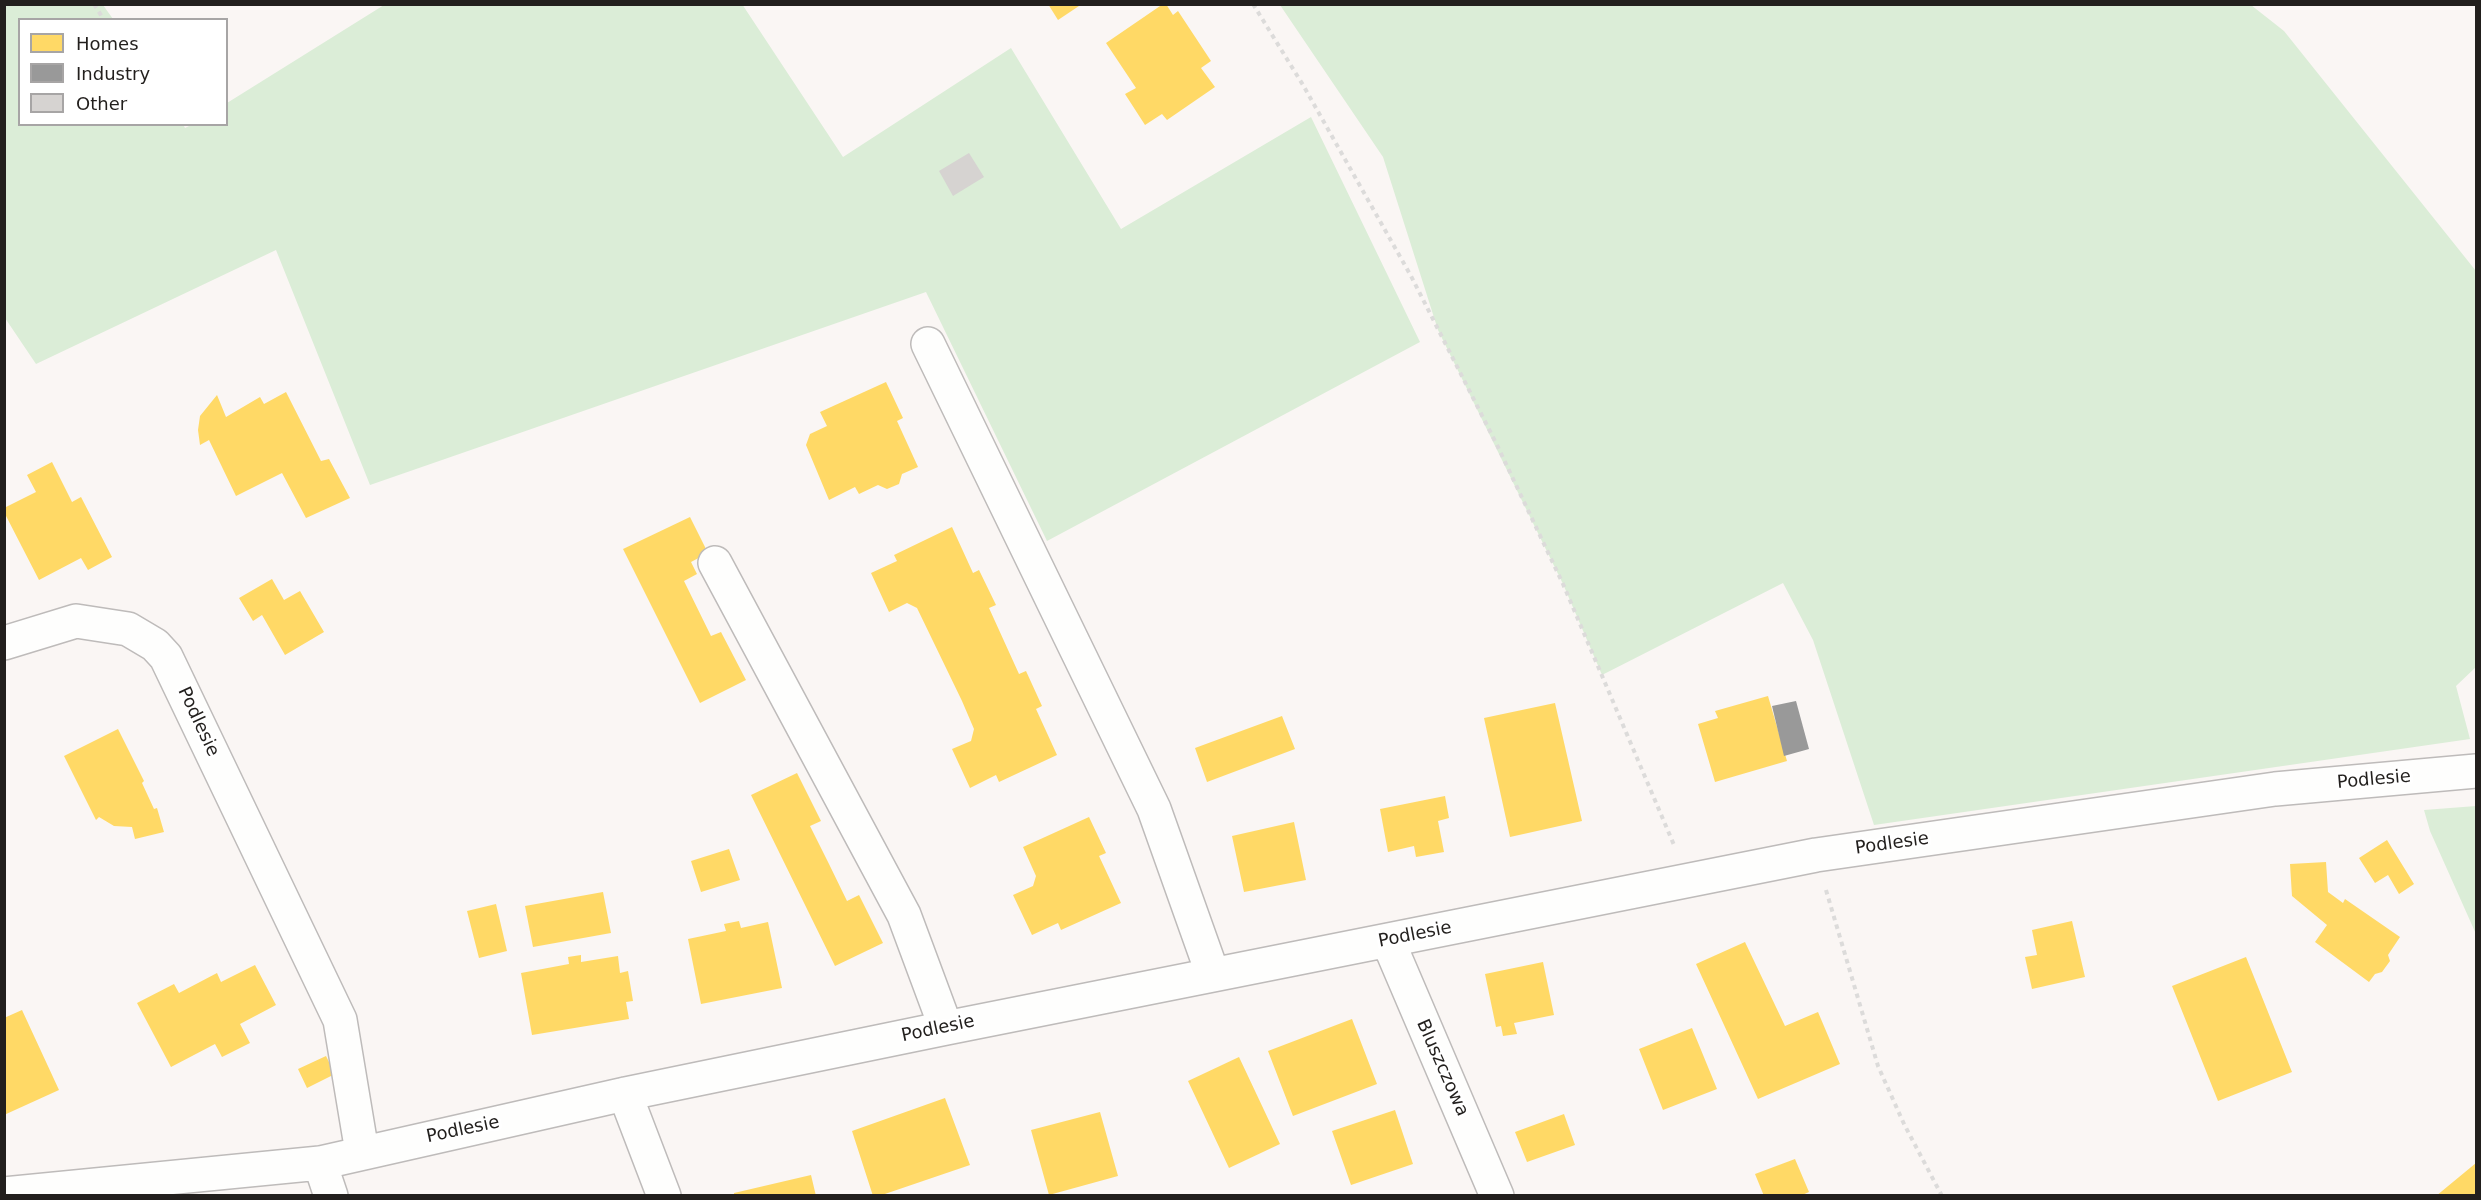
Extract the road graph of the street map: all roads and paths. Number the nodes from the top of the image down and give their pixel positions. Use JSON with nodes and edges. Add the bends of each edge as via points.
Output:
{"nodes":[{"id":1,"x":94,"y":4,"type":"edge"},
{"id":2,"x":1253,"y":4,"type":"edge"},
{"id":3,"x":103,"y":18,"type":"edge"},
{"id":4,"x":928,"y":344,"type":"dead end"},
{"id":5,"x":716,"y":563,"type":"dead end"},
{"id":6,"x":4,"y":643,"type":"edge"},
{"id":7,"x":2476,"y":771,"type":"edge"},
{"id":8,"x":1689,"y":880,"type":"junction"},
{"id":9,"x":1825,"y":885,"type":"dead end"},
{"id":10,"x":1388,"y":941,"type":"junction"},
{"id":11,"x":1213,"y":975,"type":"junction"},
{"id":12,"x":946,"y":1028,"type":"junction"},
{"id":13,"x":625,"y":1094,"type":"junction"},
{"id":14,"x":362,"y":1152,"type":"junction"},
{"id":15,"x":320,"y":1163,"type":"junction"},
{"id":16,"x":4,"y":1194,"type":"edge"},
{"id":17,"x":331,"y":1196,"type":"edge"},
{"id":18,"x":664,"y":1196,"type":"edge"},
{"id":19,"x":1497,"y":1196,"type":"edge"},
{"id":20,"x":1942,"y":1196,"type":"edge"}],
"edges":[{"from":1,"to":3,"type":"path"},
{"from":2,"to":8,"type":"path","via":[[1411,276],[1497,445],[1563,584]]},
{"from":4,"to":11,"type":"street","via":[[1154,809]]},
{"from":5,"to":12,"type":"street","via":[[904,915]]},
{"from":6,"to":14,"type":"street","name":"Podlesie","via":[[76,621],[129,629],[166,657],[340,1020]]},
{"from":7,"to":8,"type":"street","name":"Podlesie","via":[[2221,796],[1816,855]]},
{"from":8,"to":10,"type":"street","name":"Podlesie"},
{"from":9,"to":20,"type":"path","via":[[1878,1066]]},
{"from":10,"to":11,"type":"street","name":"Podlesie"},
{"from":10,"to":19,"type":"street","name":"Bluszczowa"},
{"from":11,"to":12,"type":"street","name":"Podlesie"},
{"from":12,"to":13,"type":"street","name":"Podlesie"},
{"from":13,"to":14,"type":"street","name":"Podlesie"},
{"from":13,"to":18,"type":"street"},
{"from":14,"to":15,"type":"street","name":"Podlesie"},
{"from":15,"to":16,"type":"street","name":"Podlesie"},
{"from":15,"to":17,"type":"street"}]}
